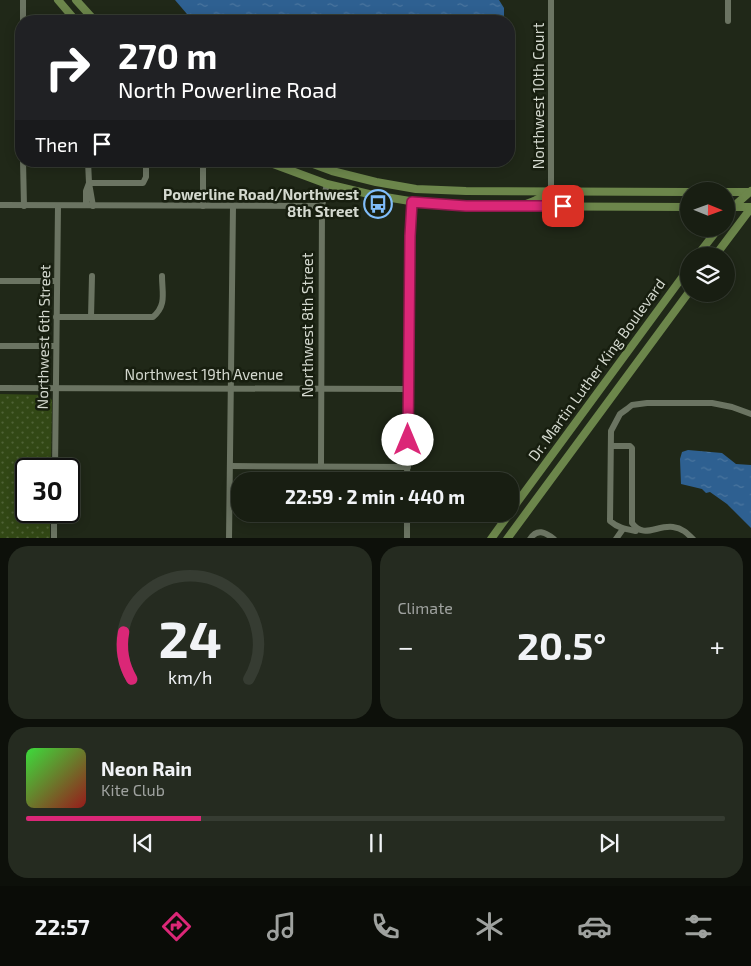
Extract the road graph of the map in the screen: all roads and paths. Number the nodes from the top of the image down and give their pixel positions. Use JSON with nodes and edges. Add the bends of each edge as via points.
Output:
{"nodes":[{"id":1,"x":58,"y":0,"type":"edge"},
{"id":2,"x":551,"y":0,"type":"edge"},
{"id":3,"x":728,"y":0,"type":"edge"},
{"id":4,"x":23,"y":1,"type":"edge"},
{"id":5,"x":78,"y":1,"type":"edge"},
{"id":6,"x":23,"y":15,"type":"edge"},
{"id":7,"x":71,"y":15,"type":"edge"},
{"id":8,"x":90,"y":15,"type":"edge"},
{"id":9,"x":728,"y":21,"type":"dead end"},
{"id":10,"x":23,"y":167,"type":"edge"},
{"id":11,"x":88,"y":167,"type":"edge"},
{"id":12,"x":146,"y":167,"type":"edge"},
{"id":13,"x":203,"y":167,"type":"edge"},
{"id":14,"x":281,"y":167,"type":"edge"},
{"id":15,"x":321,"y":167,"type":"edge"},
{"id":16,"x":332,"y":171,"type":"junction"},
{"id":17,"x":350,"y":175,"type":"junction"},
{"id":18,"x":312,"y":179,"type":"junction"},
{"id":19,"x":89,"y":183,"type":"junction"},
{"id":20,"x":327,"y":184,"type":"junction"},
{"id":21,"x":551,"y":192,"type":"junction"},
{"id":22,"x":680,"y":192,"type":"edge"},
{"id":23,"x":735,"y":192,"type":"edge"},
{"id":24,"x":751,"y":192,"type":"edge"},
{"id":25,"x":412,"y":202,"type":"junction"},
{"id":26,"x":751,"y":203,"type":"edge"},
{"id":27,"x":735,"y":204,"type":"edge"},
{"id":28,"x":0,"y":206,"type":"edge"},
{"id":29,"x":24,"y":206,"type":"junction"},
{"id":30,"x":58,"y":206,"type":"junction"},
{"id":31,"x":89,"y":206,"type":"junction"},
{"id":32,"x":203,"y":206,"type":"junction"},
{"id":33,"x":234,"y":206,"type":"junction"},
{"id":34,"x":322,"y":206,"type":"junction"},
{"id":35,"x":519,"y":206,"type":"junction"},
{"id":36,"x":680,"y":207,"type":"edge"},
{"id":37,"x":735,"y":208,"type":"edge"},
{"id":38,"x":751,"y":208,"type":"edge"},
{"id":39,"x":722,"y":247,"type":"edge"},
{"id":40,"x":92,"y":276,"type":"dead end"},
{"id":41,"x":162,"y":276,"type":"dead end"},
{"id":42,"x":0,"y":280,"type":"edge"},
{"id":43,"x":680,"y":280,"type":"edge"},
{"id":44,"x":57,"y":281,"type":"junction"},
{"id":45,"x":682,"y":302,"type":"edge"},
{"id":46,"x":91,"y":317,"type":"junction"},
{"id":47,"x":56,"y":318,"type":"junction"},
{"id":48,"x":0,"y":346,"type":"edge"},
{"id":49,"x":56,"y":346,"type":"junction"},
{"id":50,"x":232,"y":387,"type":"junction"},
{"id":51,"x":320,"y":387,"type":"junction"},
{"id":52,"x":0,"y":388,"type":"edge"},
{"id":53,"x":56,"y":388,"type":"junction"},
{"id":54,"x":408,"y":389,"type":"junction"},
{"id":55,"x":751,"y":414,"type":"edge"},
{"id":56,"x":611,"y":446,"type":"junction"},
{"id":57,"x":55,"y":458,"type":"edge"},
{"id":58,"x":230,"y":466,"type":"junction"},
{"id":59,"x":321,"y":466,"type":"junction"},
{"id":60,"x":408,"y":467,"type":"junction"},
{"id":61,"x":408,"y":472,"type":"edge"},
{"id":62,"x":519,"y":501,"type":"edge"},
{"id":63,"x":407,"y":522,"type":"edge"},
{"id":64,"x":503,"y":522,"type":"edge"},
{"id":65,"x":54,"y":523,"type":"edge"},
{"id":66,"x":623,"y":529,"type":"junction"},
{"id":67,"x":636,"y":530,"type":"junction"},
{"id":68,"x":54,"y":538,"type":"edge"},
{"id":69,"x":229,"y":538,"type":"edge"},
{"id":70,"x":407,"y":538,"type":"edge"},
{"id":71,"x":491,"y":538,"type":"edge"},
{"id":72,"x":507,"y":538,"type":"edge"},
{"id":73,"x":530,"y":538,"type":"edge"},
{"id":74,"x":554,"y":538,"type":"edge"},
{"id":75,"x":616,"y":538,"type":"edge"},
{"id":76,"x":694,"y":538,"type":"edge"}],
"edges":[{"from":1,"to":7,"type":"main road"},
{"from":2,"to":21,"type":"street","name":"Northwest 10th Court"},
{"from":3,"to":9,"type":"street"},
{"from":4,"to":6,"type":"street"},
{"from":5,"to":8,"type":"main road"},
{"from":10,"to":29,"type":"street"},
{"from":11,"to":19,"type":"street"},
{"from":12,"to":19,"type":"street","via":[[143,183]]},
{"from":13,"to":32,"type":"street"},
{"from":14,"to":18,"type":"main road"},
{"from":15,"to":16,"type":"main road"},
{"from":16,"to":17,"type":"main road"},
{"from":16,"to":18,"type":"main road"},
{"from":17,"to":20,"type":"main road","via":[[334,178]]},
{"from":17,"to":21,"type":"main road","via":[[416,189]]},
{"from":18,"to":20,"type":"main road"},
{"from":19,"to":31,"type":"street","via":[[86,191]]},
{"from":20,"to":25,"type":"main road"},
{"from":20,"to":34,"type":"street","name":"Northwest 8th Street"},
{"from":21,"to":22,"type":"main road"},
{"from":21,"to":35,"type":"main road"},
{"from":23,"to":24,"type":"main road"},
{"from":24,"to":26,"type":"main road"},
{"from":24,"to":27,"type":"main road"},
{"from":25,"to":35,"type":"main road"},
{"from":25,"to":54,"type":"street"},
{"from":28,"to":29,"type":"street"},
{"from":29,"to":30,"type":"street"},
{"from":30,"to":31,"type":"street"},
{"from":30,"to":44,"type":"street","name":"Northwest 6th Street"},
{"from":31,"to":32,"type":"street"},
{"from":32,"to":33,"type":"street"},
{"from":33,"to":34,"type":"street"},
{"from":33,"to":50,"type":"street"},
{"from":34,"to":51,"type":"street","name":"Northwest 8th Street"},
{"from":35,"to":36,"type":"main road"},
{"from":37,"to":38,"type":"main road"},
{"from":38,"to":39,"type":"main road"},
{"from":40,"to":46,"type":"street"},
{"from":41,"to":46,"type":"street","via":[[162,304],[153,317]]},
{"from":42,"to":44,"type":"street"},
{"from":43,"to":62,"type":"main road","name":"Dr. Martin Luther King Boulevard"},
{"from":44,"to":47,"type":"street","name":"Northwest 6th Street"},
{"from":45,"to":72,"type":"main road","name":"Dr. Martin Luther King Boulevard"},
{"from":46,"to":47,"type":"street"},
{"from":47,"to":49,"type":"street","name":"Northwest 6th Street"},
{"from":48,"to":49,"type":"street"},
{"from":49,"to":53,"type":"street","name":"Northwest 6th Street"},
{"from":50,"to":51,"type":"street","name":"Northwest 19th Avenue"},
{"from":50,"to":53,"type":"street","name":"Northwest 19th Avenue"},
{"from":50,"to":58,"type":"street"},
{"from":51,"to":54,"type":"street","name":"Northwest 19th Avenue"},
{"from":51,"to":59,"type":"street","name":"Northwest 8th Street"},
{"from":52,"to":53,"type":"street","name":"Northwest 19th Avenue"},
{"from":53,"to":57,"type":"street","name":"Northwest 6th Street"},
{"from":54,"to":60,"type":"street"},
{"from":55,"to":56,"type":"street","via":[[712,404],[632,405],[620,414],[614,424]]},
{"from":56,"to":66,"type":"street","via":[[610,521]]},
{"from":56,"to":67,"type":"street","via":[[632,448],[632,522]]},
{"from":58,"to":59,"type":"street"},
{"from":58,"to":69,"type":"street"},
{"from":59,"to":60,"type":"street"},
{"from":60,"to":61,"type":"street"},
{"from":63,"to":70,"type":"street"},
{"from":64,"to":71,"type":"main road","name":"Dr. Martin Luther King Boulevard"},
{"from":65,"to":68,"type":"street"},
{"from":66,"to":67,"type":"street"},
{"from":66,"to":75,"type":"street"},
{"from":67,"to":76,"type":"street","via":[[648,534],[667,526],[675,527]]},
{"from":73,"to":74,"type":"street","via":[[539,532]]}]}
